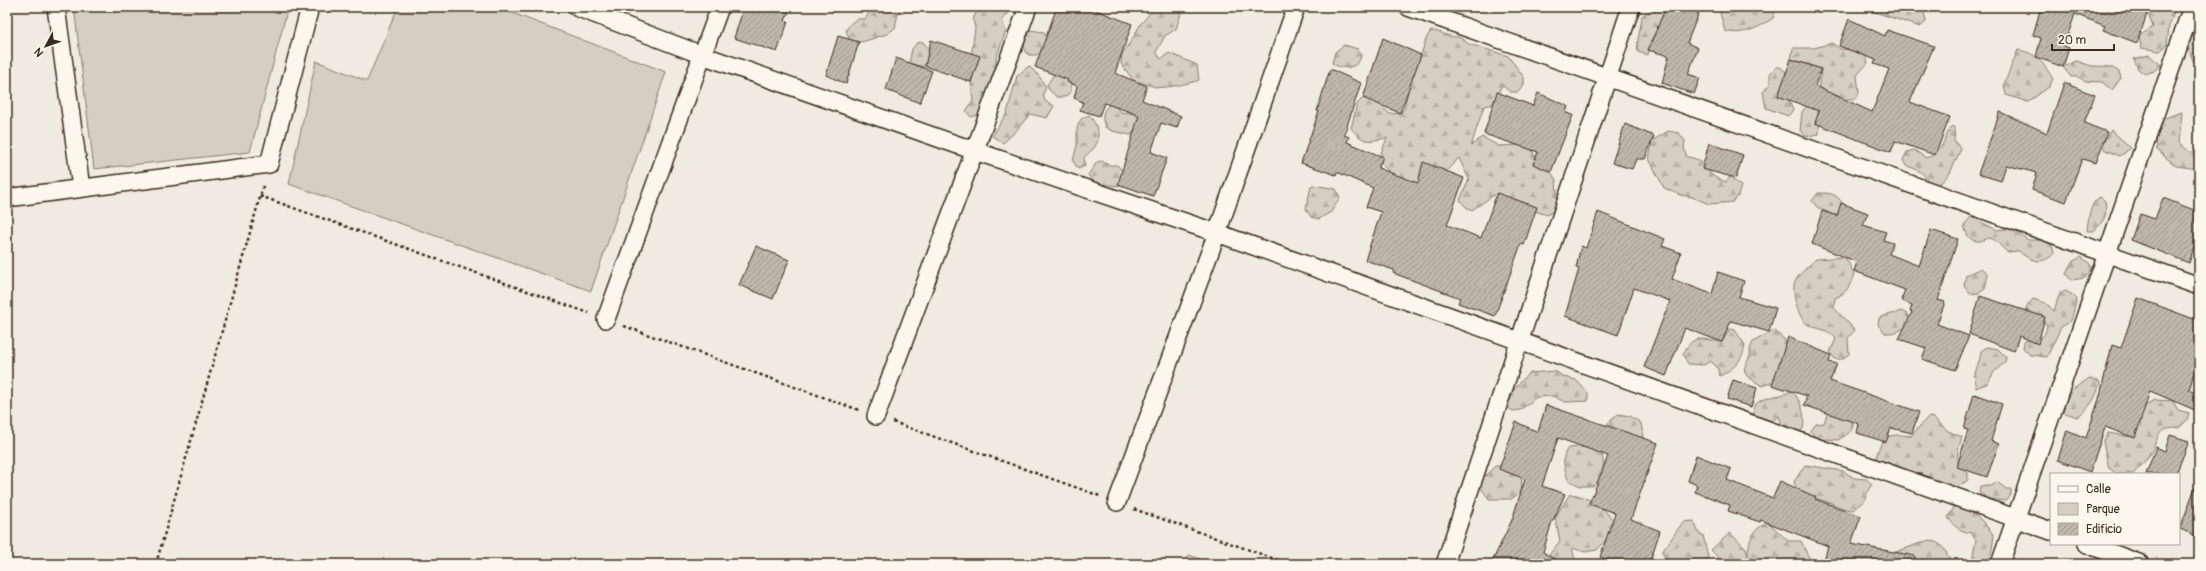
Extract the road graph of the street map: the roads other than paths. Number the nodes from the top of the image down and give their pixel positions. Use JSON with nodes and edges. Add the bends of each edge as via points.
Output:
{"nodes":[{"id":1,"x":56,"y":7,"type":"edge"},
{"id":2,"x":310,"y":7,"type":"edge"},
{"id":3,"x":576,"y":7,"type":"edge"},
{"id":4,"x":720,"y":7,"type":"edge"},
{"id":5,"x":1028,"y":7,"type":"edge"},
{"id":6,"x":1296,"y":7,"type":"edge"},
{"id":7,"x":1408,"y":7,"type":"edge"},
{"id":8,"x":1631,"y":7,"type":"edge"},
{"id":9,"x":2192,"y":7,"type":"edge"},
{"id":10,"x":702,"y":55,"type":"junction"},
{"id":11,"x":1607,"y":77,"type":"junction"},
{"id":12,"x":975,"y":151,"type":"junction"},
{"id":13,"x":81,"y":188,"type":"junction"},
{"id":14,"x":7,"y":198,"type":"edge"},
{"id":15,"x":1216,"y":233,"type":"junction"},
{"id":16,"x":2106,"y":253,"type":"junction"},
{"id":17,"x":2199,"y":286,"type":"edge"},
{"id":18,"x":606,"y":319,"type":"road end"},
{"id":19,"x":1519,"y":341,"type":"junction"},
{"id":20,"x":876,"y":416,"type":"road end"},
{"id":21,"x":1117,"y":502,"type":"road end"},
{"id":22,"x":2015,"y":518,"type":"junction"},
{"id":23,"x":2050,"y":531,"type":"edge"},
{"id":24,"x":2089,"y":545,"type":"edge"},
{"id":25,"x":1445,"y":564,"type":"edge"},
{"id":26,"x":2000,"y":564,"type":"edge"},
{"id":27,"x":2141,"y":564,"type":"edge"}],
"edges":[{"from":1,"to":13,"type":"street"},
{"from":2,"to":13,"type":"street","via":[[269,164]]},
{"from":3,"to":10,"type":"street"},
{"from":4,"to":10,"type":"street"},
{"from":5,"to":12,"type":"street"},
{"from":6,"to":15,"type":"street"},
{"from":7,"to":11,"type":"street"},
{"from":8,"to":11,"type":"street"},
{"from":9,"to":16,"type":"street"},
{"from":10,"to":12,"type":"street"},
{"from":10,"to":18,"type":"street"},
{"from":11,"to":16,"type":"street"},
{"from":11,"to":19,"type":"street"},
{"from":12,"to":15,"type":"street"},
{"from":12,"to":20,"type":"street"},
{"from":13,"to":14,"type":"street"},
{"from":15,"to":19,"type":"street"},
{"from":15,"to":21,"type":"street"},
{"from":16,"to":17,"type":"street"},
{"from":16,"to":22,"type":"street"},
{"from":19,"to":22,"type":"street"},
{"from":19,"to":25,"type":"street"},
{"from":22,"to":23,"type":"street"},
{"from":22,"to":26,"type":"street"},
{"from":24,"to":27,"type":"street"}]}
